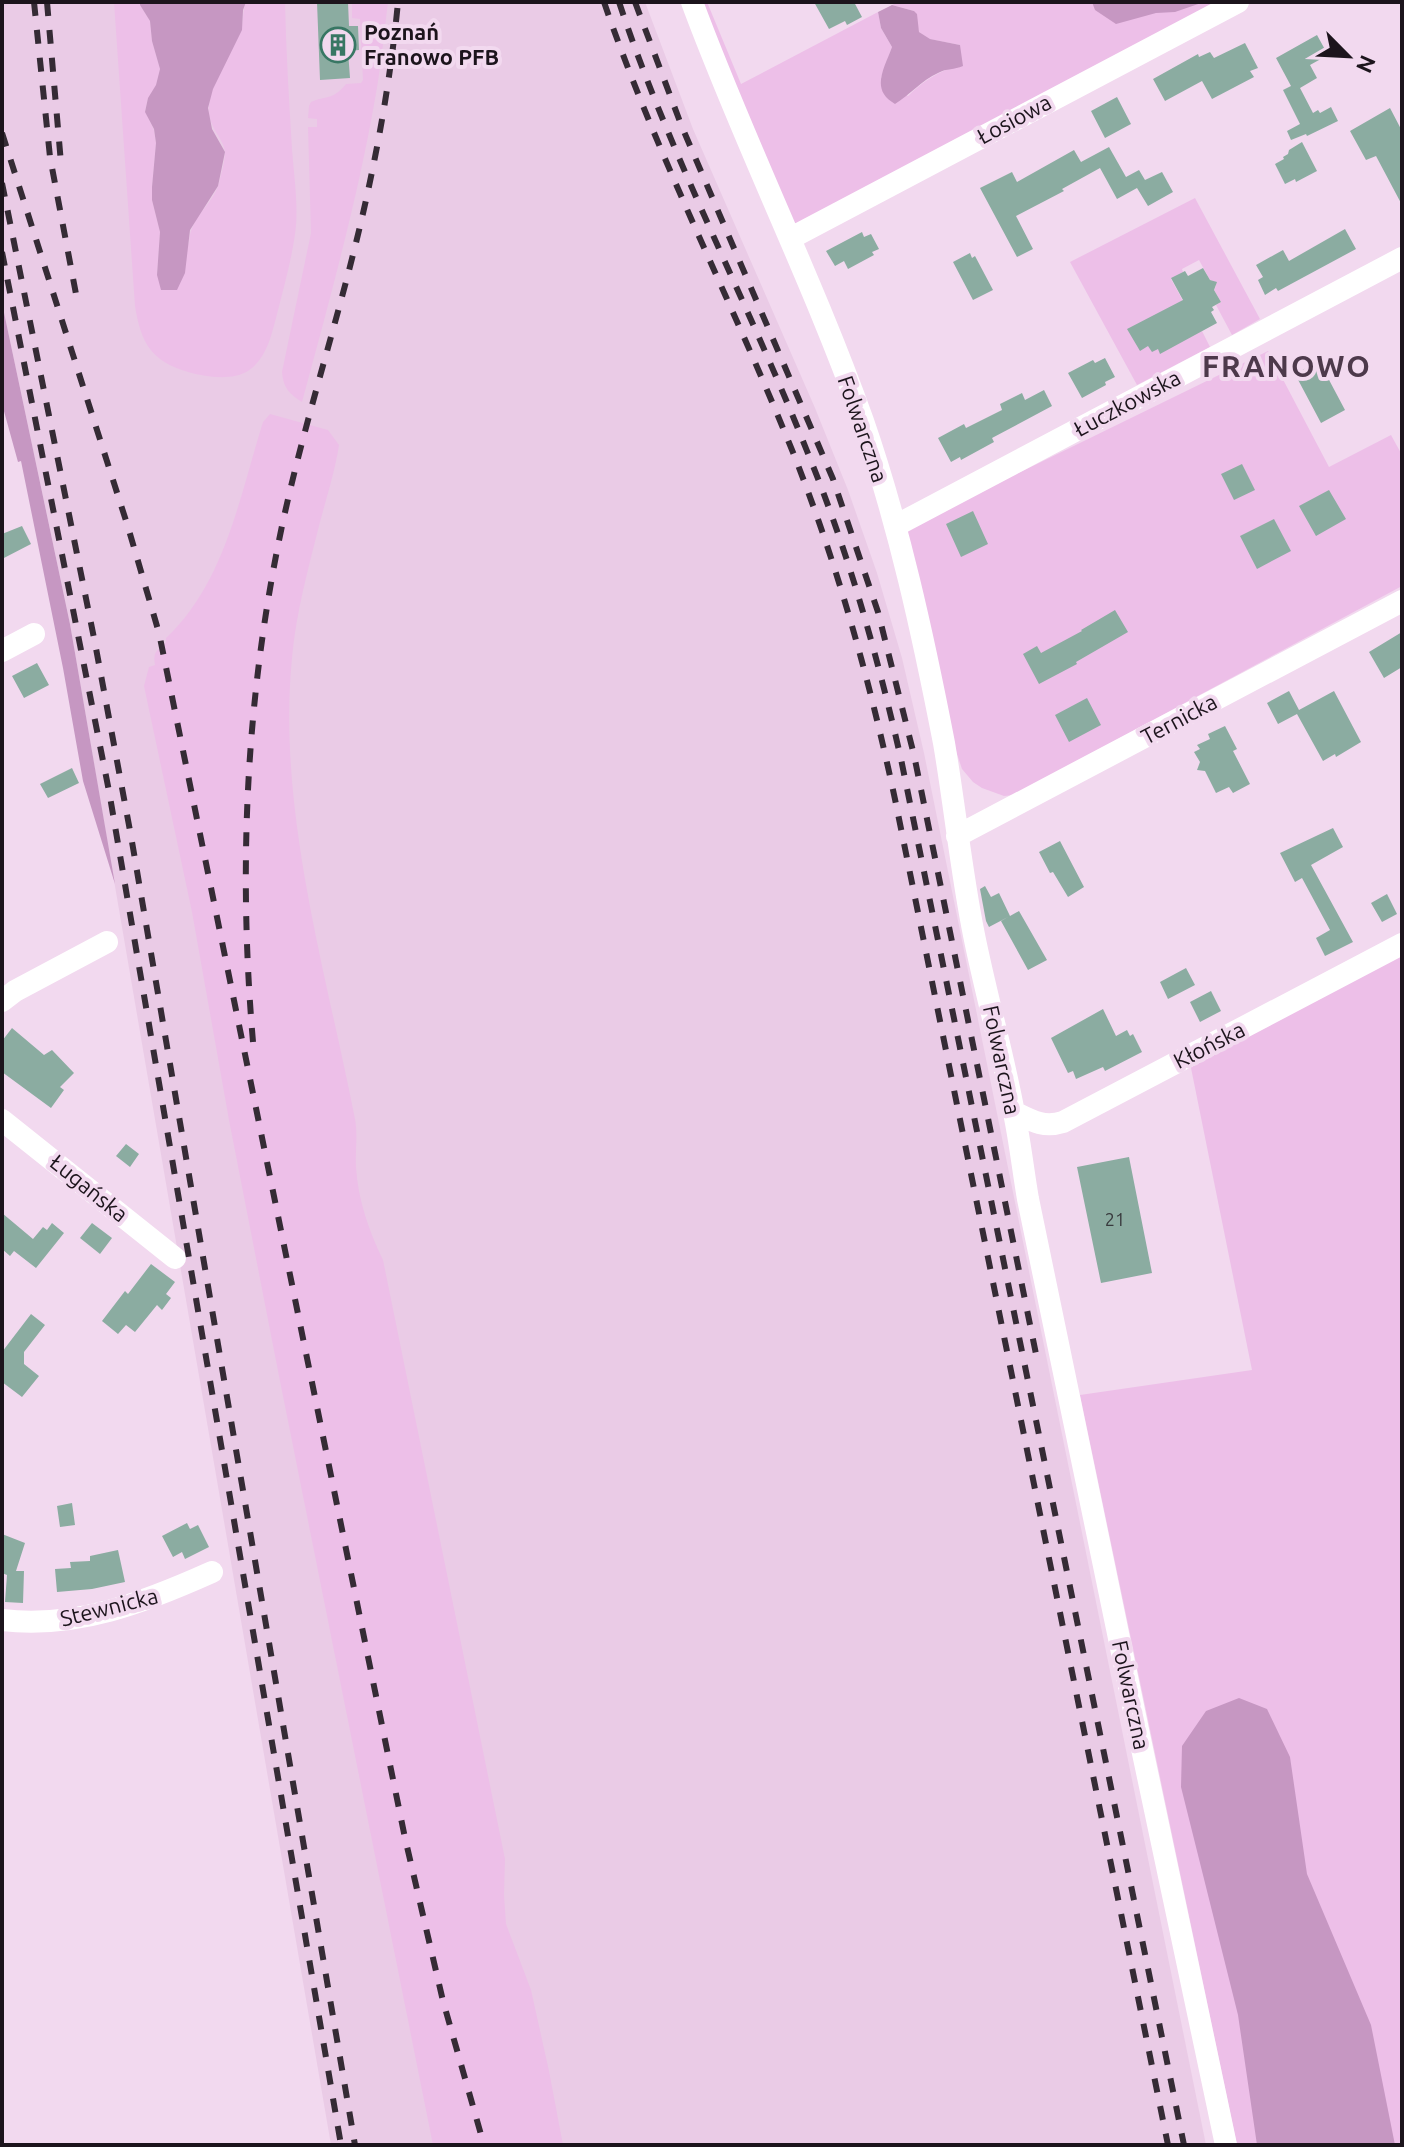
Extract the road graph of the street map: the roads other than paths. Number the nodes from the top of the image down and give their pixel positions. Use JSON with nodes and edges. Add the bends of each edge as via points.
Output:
{"nodes":[{"id":1,"x":692,"y":2,"type":"edge"},
{"id":2,"x":1238,"y":2,"type":"edge"},
{"id":3,"x":791,"y":238,"type":"junction"},
{"id":4,"x":1402,"y":258,"type":"edge"},
{"id":5,"x":895,"y":526,"type":"junction"},
{"id":6,"x":1402,"y":601,"type":"edge"},
{"id":7,"x":34,"y":634,"type":"dead end"},
{"id":8,"x":2,"y":651,"type":"edge"},
{"id":9,"x":957,"y":836,"type":"junction"},
{"id":10,"x":107,"y":942,"type":"dead end"},
{"id":11,"x":1402,"y":944,"type":"edge"},
{"id":12,"x":2,"y":1001,"type":"edge"},
{"id":13,"x":1014,"y":1112,"type":"junction"},
{"id":14,"x":2,"y":1120,"type":"edge"},
{"id":15,"x":175,"y":1258,"type":"dead end"},
{"id":16,"x":212,"y":1572,"type":"dead end"},
{"id":17,"x":2,"y":1620,"type":"edge"},
{"id":18,"x":1226,"y":2145,"type":"edge"}],
"edges":[{"from":1,"to":3,"type":"street","name":"Folwarczna"},
{"from":2,"to":3,"type":"street","name":"Łosiowa"},
{"from":3,"to":5,"type":"street","name":"Folwarczna","via":[[863,421]]},
{"from":4,"to":5,"type":"street","name":"Łuczkowska"},
{"from":5,"to":9,"type":"street","name":"Folwarczna","via":[[944,745]]},
{"from":6,"to":9,"type":"street","name":"Ternicka"},
{"from":7,"to":8,"type":"street"},
{"from":9,"to":13,"type":"street","name":"Folwarczna"},
{"from":10,"to":12,"type":"street"},
{"from":11,"to":13,"type":"street","name":"Kłońska","via":[[1063,1122],[1037,1124]]},
{"from":13,"to":18,"type":"street","name":"Folwarczna"},
{"from":14,"to":15,"type":"street","name":"Ługańska"},
{"from":16,"to":17,"type":"street","name":"Stewnicka","via":[[109,1612],[38,1623]]}]}
